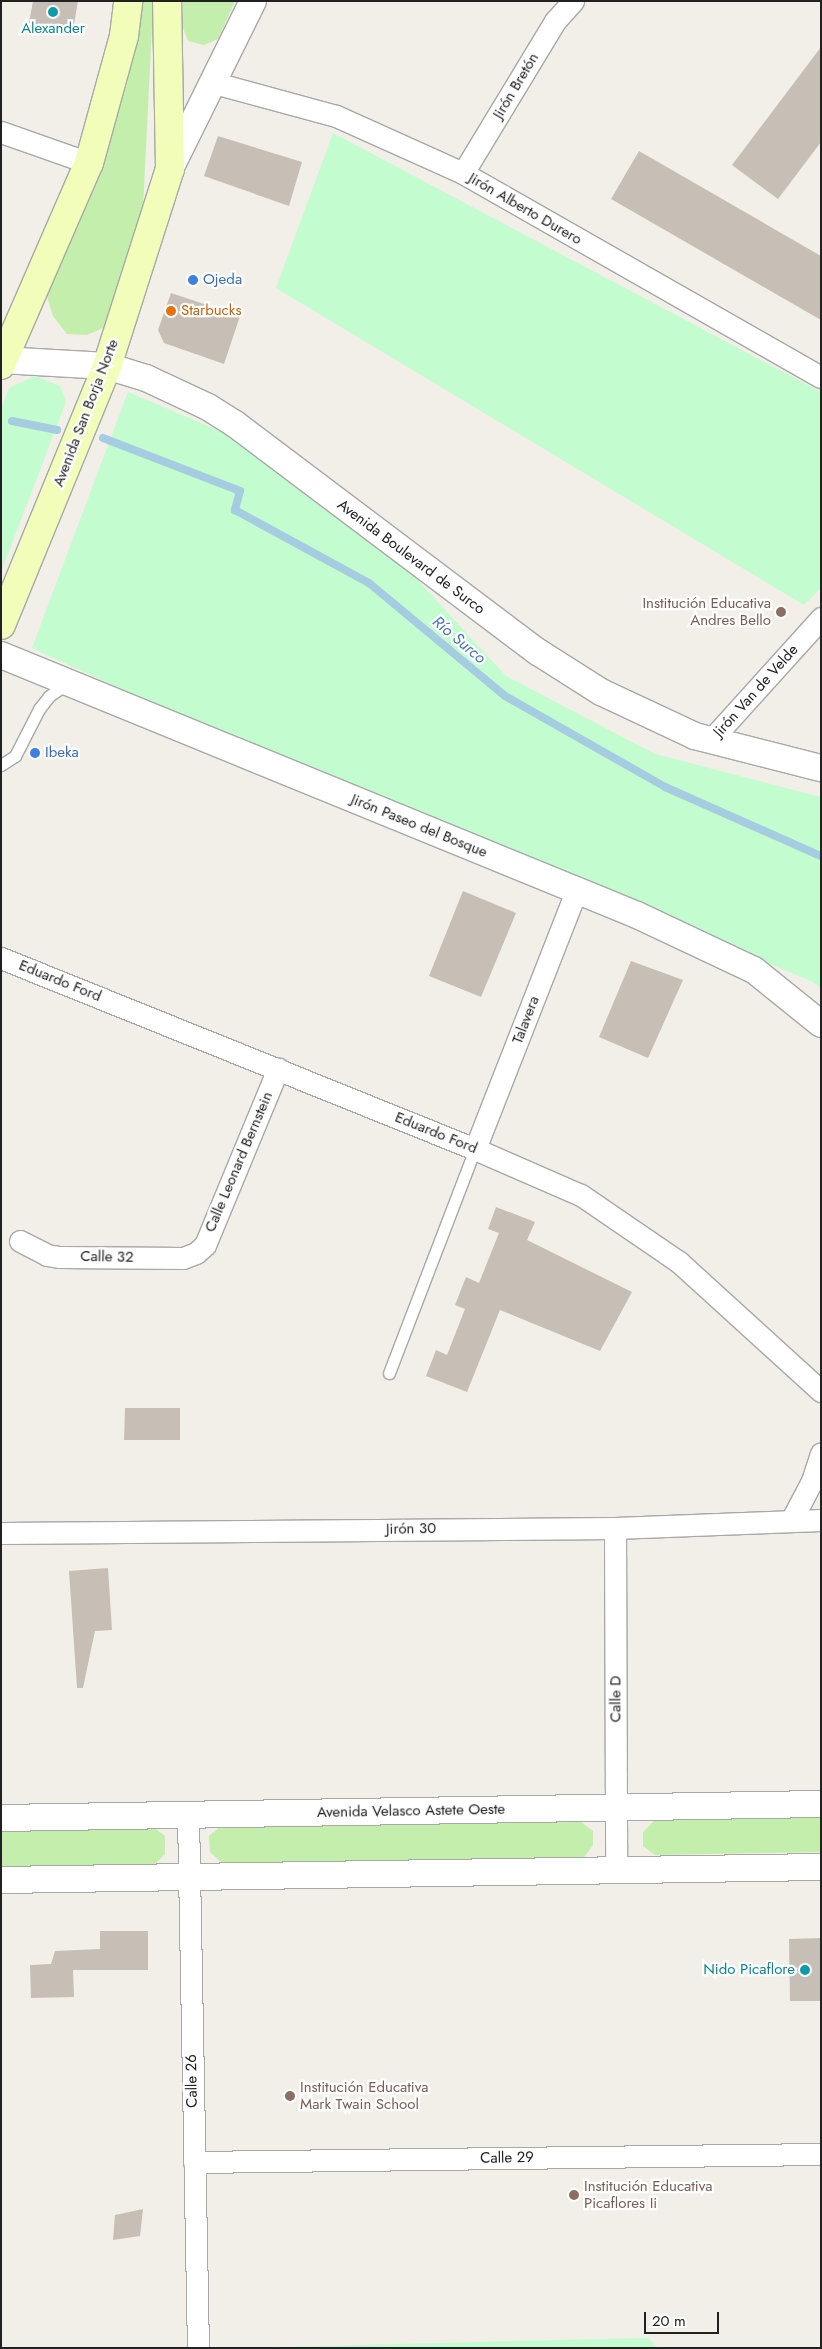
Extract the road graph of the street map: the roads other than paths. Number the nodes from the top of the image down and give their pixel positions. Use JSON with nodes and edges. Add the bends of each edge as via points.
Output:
{"nodes":[{"id":1,"x":128,"y":1,"type":"edge"},
{"id":2,"x":167,"y":1,"type":"edge"},
{"id":3,"x":253,"y":1,"type":"edge"},
{"id":4,"x":573,"y":1,"type":"edge"},
{"id":5,"x":211,"y":82,"type":"junction"},
{"id":6,"x":1,"y":132,"type":"edge"},
{"id":7,"x":89,"y":163,"type":"junction"},
{"id":8,"x":170,"y":169,"type":"junction"},
{"id":9,"x":463,"y":173,"type":"junction"},
{"id":10,"x":2,"y":362,"type":"edge"},
{"id":11,"x":107,"y":366,"type":"junction"},
{"id":12,"x":821,"y":377,"type":"edge"},
{"id":13,"x":821,"y":618,"type":"edge"},
{"id":14,"x":1,"y":624,"type":"edge"},
{"id":15,"x":1,"y":655,"type":"edge"},
{"id":16,"x":68,"y":683,"type":"junction"},
{"id":17,"x":710,"y":741,"type":"junction"},
{"id":18,"x":1,"y":765,"type":"edge"},
{"id":19,"x":821,"y":768,"type":"edge"},
{"id":20,"x":576,"y":891,"type":"junction"},
{"id":21,"x":1,"y":958,"type":"edge"},
{"id":22,"x":821,"y":1024,"type":"edge"},
{"id":23,"x":278,"y":1069,"type":"junction"},
{"id":24,"x":476,"y":1149,"type":"junction"},
{"id":25,"x":20,"y":1241,"type":"dead end"},
{"id":26,"x":196,"y":1253,"type":"joint"},
{"id":27,"x":389,"y":1373,"type":"dead end"},
{"id":28,"x":821,"y":1391,"type":"edge"},
{"id":29,"x":821,"y":1453,"type":"edge"},
{"id":30,"x":792,"y":1519,"type":"junction"},
{"id":31,"x":821,"y":1520,"type":"edge"},
{"id":32,"x":615,"y":1528,"type":"junction"},
{"id":33,"x":1,"y":1533,"type":"edge"},
{"id":34,"x":821,"y":1804,"type":"edge"},
{"id":35,"x":616,"y":1807,"type":"junction"},
{"id":36,"x":188,"y":1815,"type":"junction"},
{"id":37,"x":1,"y":1818,"type":"edge"},
{"id":38,"x":821,"y":1867,"type":"edge"},
{"id":39,"x":616,"y":1870,"type":"junction"},
{"id":40,"x":188,"y":1877,"type":"junction"},
{"id":41,"x":1,"y":1880,"type":"edge"},
{"id":42,"x":821,"y":2154,"type":"edge"},
{"id":43,"x":194,"y":2162,"type":"junction"},
{"id":44,"x":198,"y":2348,"type":"edge"}],
"edges":[{"from":1,"to":7,"type":"main road","via":[[124,36]]},
{"from":2,"to":8,"type":"main road","name":"Avenida San Borja Norte"},
{"from":3,"to":5,"type":"street","name":"Avenida San Borja Norte"},
{"from":4,"to":9,"type":"street","name":"Jirón Bretón","via":[[555,21]]},
{"from":5,"to":8,"type":"street","name":"Avenida San Borja Norte"},
{"from":5,"to":9,"type":"street","name":"Jirón Alberto Durero","via":[[336,116]]},
{"from":6,"to":7,"type":"street"},
{"from":7,"to":10,"type":"main road"},
{"from":8,"to":11,"type":"main road","name":"Avenida San Borja Norte"},
{"from":9,"to":12,"type":"street","name":"Jirón Alberto Durero"},
{"from":10,"to":11,"type":"street","name":"Avenida Boulevard de Surco"},
{"from":11,"to":14,"type":"main road","name":"Avenida San Borja Norte"},
{"from":11,"to":17,"type":"street","name":"Avenida Boulevard de Surco","via":[[146,378],[221,416],[538,652],[601,692]]},
{"from":13,"to":17,"type":"street","name":"Jirón Van de Velde"},
{"from":15,"to":16,"type":"street","name":"Jirón Paseo del Bosque"},
{"from":16,"to":18,"type":"lane","via":[[49,696],[15,756]]},
{"from":16,"to":20,"type":"street","name":"Jirón Paseo del Bosque"},
{"from":17,"to":19,"type":"street","name":"Avenida Boulevard de Surco"},
{"from":20,"to":22,"type":"street","name":"Jirón Paseo del Bosque","via":[[754,970]]},
{"from":20,"to":24,"type":"street","name":"Talavera"},
{"from":21,"to":23,"type":"street","name":"Eduardo Ford"},
{"from":23,"to":24,"type":"street","name":"Eduardo Ford"},
{"from":23,"to":26,"type":"street","name":"Calle Leonard Bernstein","via":[[205,1244]]},
{"from":24,"to":27,"type":"lane"},
{"from":24,"to":28,"type":"street","name":"Eduardo Ford","via":[[582,1195],[679,1262]]},
{"from":25,"to":26,"type":"street","name":"Calle 32","via":[[47,1255],[60,1257],[183,1258]]},
{"from":29,"to":30,"type":"street","via":[[812,1481]]},
{"from":30,"to":31,"type":"street","name":"Jirón 30"},
{"from":30,"to":32,"type":"street","name":"Jirón 30"},
{"from":32,"to":33,"type":"street","name":"Jirón 30"},
{"from":32,"to":35,"type":"street","name":"Calle D"},
{"from":34,"to":35,"type":"street","name":"Avenida Velasco Astete Oeste"},
{"from":35,"to":36,"type":"street","name":"Avenida Velasco Astete Oeste"},
{"from":35,"to":39,"type":"street","name":"Calle D"},
{"from":36,"to":37,"type":"street","name":"Avenida Velasco Astete Oeste"},
{"from":36,"to":40,"type":"street","name":"Calle 26"},
{"from":38,"to":39,"type":"street"},
{"from":39,"to":40,"type":"street"},
{"from":40,"to":41,"type":"street"},
{"from":40,"to":43,"type":"street","name":"Calle 26"},
{"from":42,"to":43,"type":"street","name":"Calle 29"},
{"from":43,"to":44,"type":"street","name":"Calle 26"}]}
